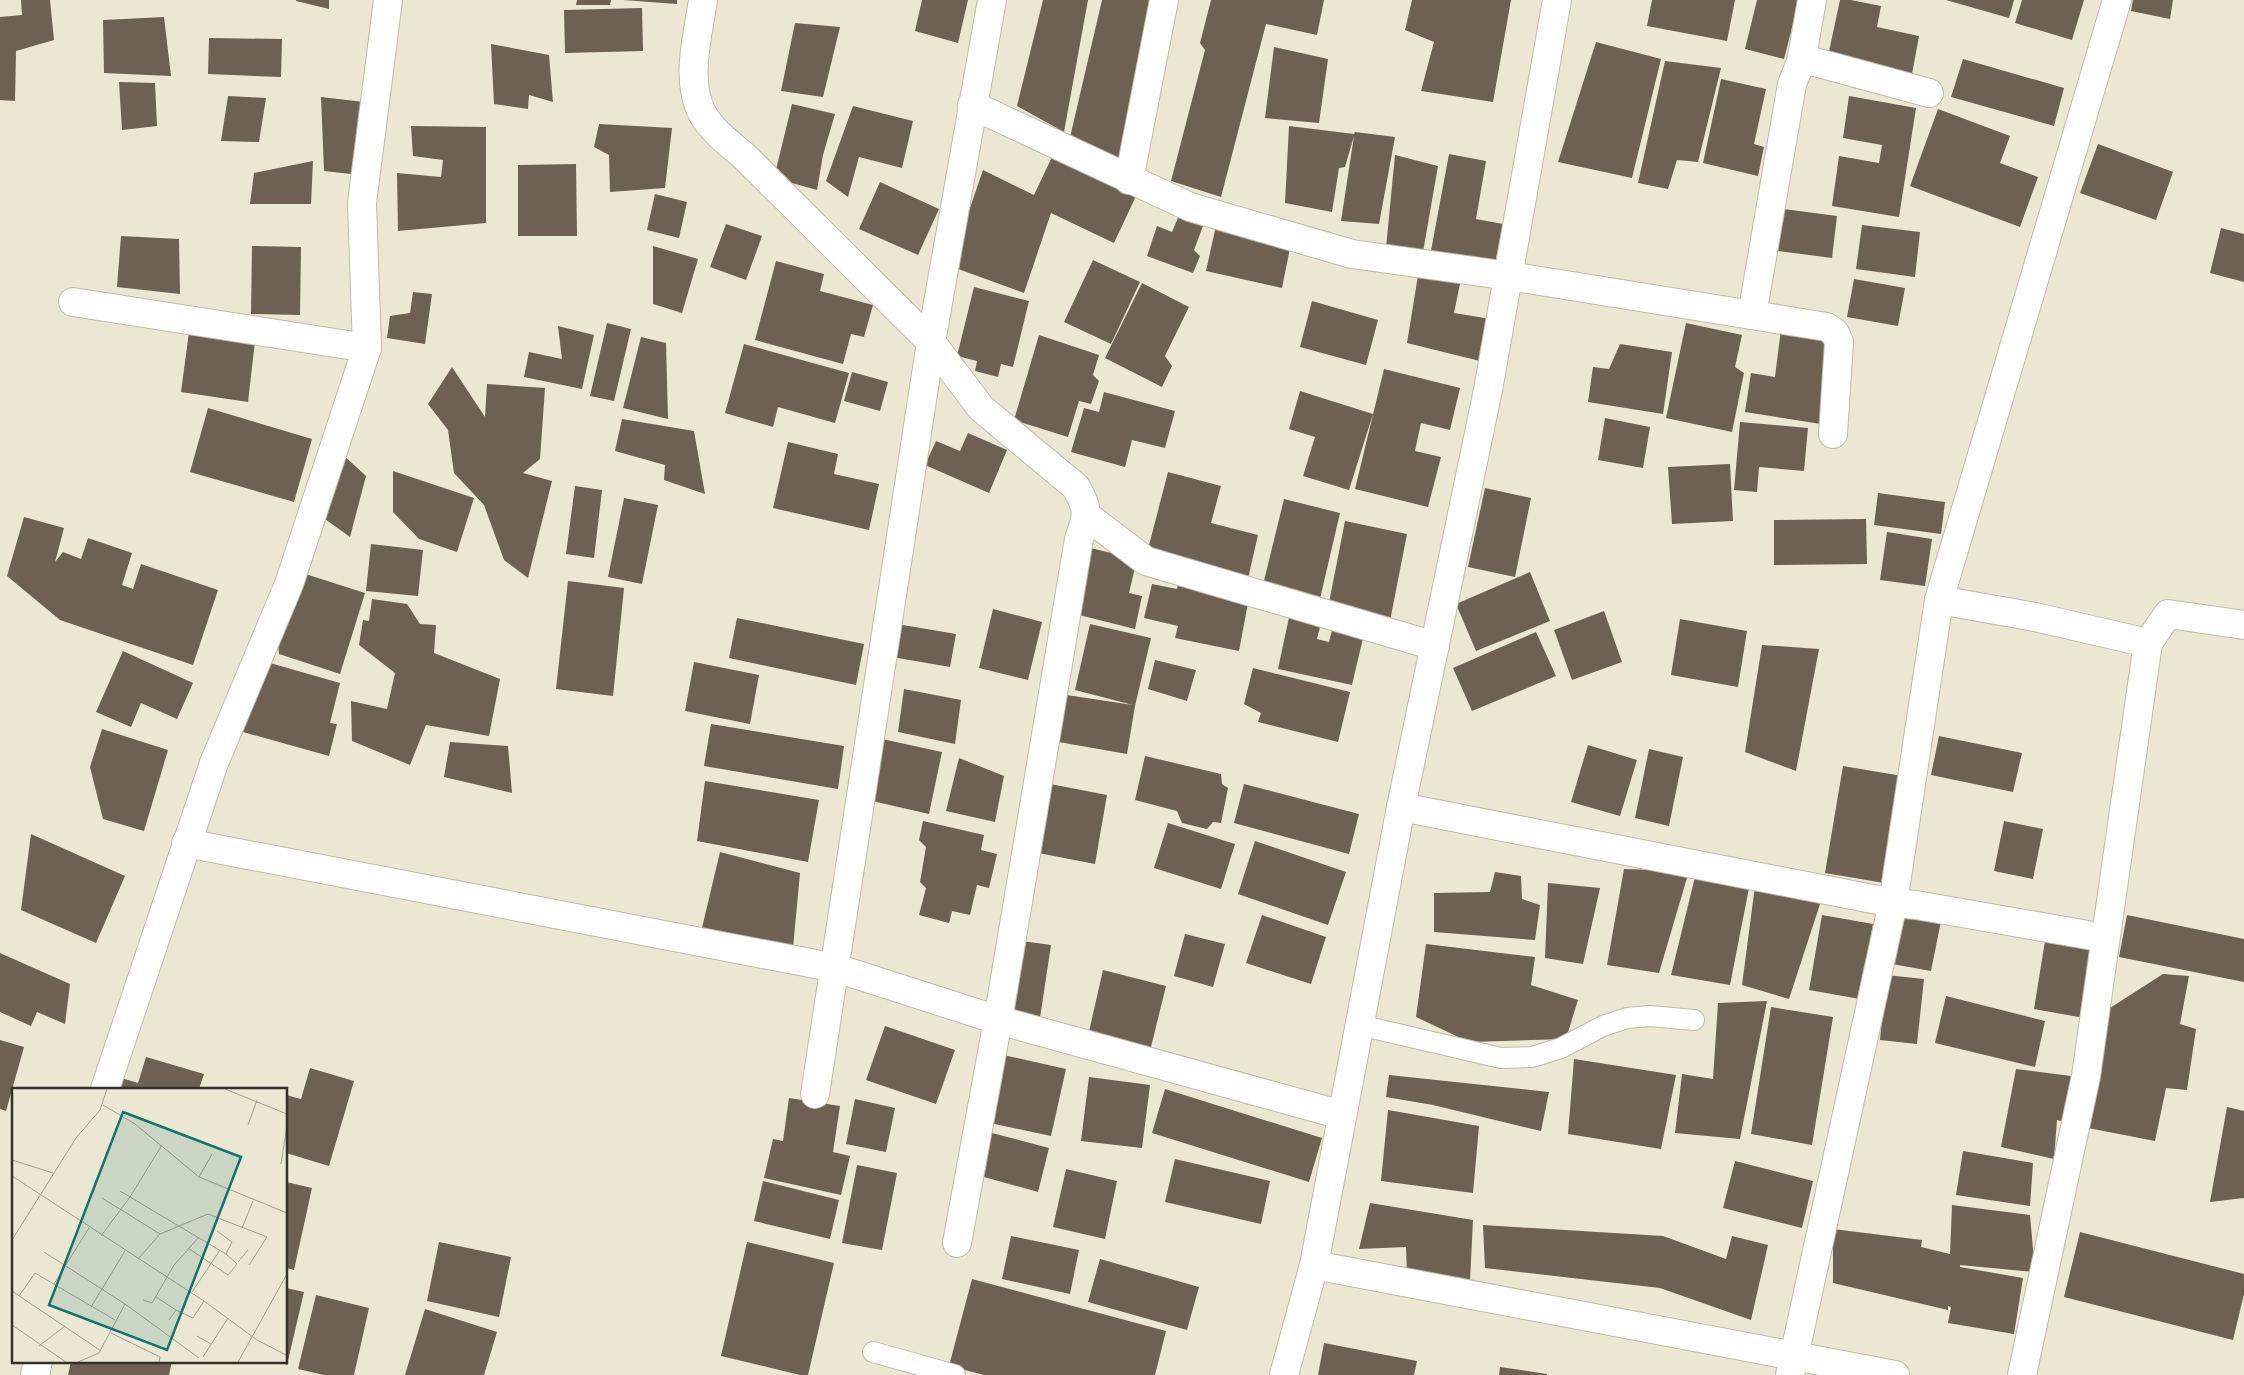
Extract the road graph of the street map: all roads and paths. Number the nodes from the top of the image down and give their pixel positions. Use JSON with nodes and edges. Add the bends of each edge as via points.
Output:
{"nodes":[{"id":1,"x":388,"y":0,"type":"edge"},
{"id":2,"x":703,"y":0,"type":"edge"},
{"id":3,"x":992,"y":0,"type":"edge"},
{"id":4,"x":1164,"y":0,"type":"edge"},
{"id":5,"x":1557,"y":0,"type":"edge"},
{"id":6,"x":1812,"y":0,"type":"edge"},
{"id":7,"x":2117,"y":0,"type":"edge"},
{"id":8,"x":1801,"y":62,"type":"junction"},
{"id":9,"x":1929,"y":93,"type":"dead end"},
{"id":10,"x":972,"y":105,"type":"junction"},
{"id":11,"x":1129,"y":180,"type":"junction"},
{"id":12,"x":1509,"y":276,"type":"junction"},
{"id":13,"x":73,"y":302,"type":"dead end"},
{"id":14,"x":1752,"y":314,"type":"junction"},
{"id":15,"x":930,"y":342,"type":"junction"},
{"id":16,"x":366,"y":348,"type":"junction"},
{"id":17,"x":1833,"y":434,"type":"dead end"},
{"id":18,"x":1087,"y":516,"type":"junction"},
{"id":19,"x":1939,"y":600,"type":"junction"},
{"id":20,"x":2244,"y":625,"type":"edge"},
{"id":21,"x":2148,"y":643,"type":"junction"},
{"id":22,"x":1435,"y":646,"type":"junction"},
{"id":23,"x":1401,"y":807,"type":"junction"},
{"id":24,"x":186,"y":843,"type":"junction"},
{"id":25,"x":1893,"y":903,"type":"junction"},
{"id":26,"x":2105,"y":938,"type":"junction"},
{"id":27,"x":836,"y":968,"type":"junction"},
{"id":28,"x":998,"y":1020,"type":"junction"},
{"id":29,"x":1694,"y":1020,"type":"dead end"},
{"id":30,"x":1359,"y":1025,"type":"junction"},
{"id":31,"x":105,"y":1088,"type":"edge"},
{"id":32,"x":815,"y":1094,"type":"dead end"},
{"id":33,"x":1342,"y":1115,"type":"junction"},
{"id":34,"x":957,"y":1243,"type":"dead end"},
{"id":35,"x":1314,"y":1265,"type":"junction"},
{"id":36,"x":873,"y":1352,"type":"dead end"},
{"id":37,"x":38,"y":1362,"type":"edge"},
{"id":38,"x":1792,"y":1366,"type":"edge"},
{"id":39,"x":35,"y":1375,"type":"edge"},
{"id":40,"x":955,"y":1375,"type":"edge"},
{"id":41,"x":1284,"y":1375,"type":"edge"},
{"id":42,"x":1895,"y":1375,"type":"edge"},
{"id":43,"x":2022,"y":1375,"type":"edge"}],
"edges":[{"from":1,"to":16,"type":"street","via":[[362,203]]},
{"from":2,"to":15,"type":"street","via":[[694,85],[702,114]]},
{"from":3,"to":10,"type":"street"},
{"from":4,"to":11,"type":"street"},
{"from":5,"to":12,"type":"street"},
{"from":6,"to":8,"type":"street"},
{"from":7,"to":19,"type":"street"},
{"from":8,"to":9,"type":"street","via":[[1815,62]]},
{"from":8,"to":14,"type":"street","via":[[1792,84]]},
{"from":10,"to":11,"type":"street"},
{"from":10,"to":15,"type":"street"},
{"from":11,"to":12,"type":"street","via":[[1190,206],[1352,254]]},
{"from":12,"to":14,"type":"street"},
{"from":12,"to":22,"type":"street"},
{"from":13,"to":16,"type":"street"},
{"from":14,"to":17,"type":"street","via":[[1827,327],[1835,333],[1839,342]]},
{"from":15,"to":18,"type":"street","via":[[981,408],[1076,487]]},
{"from":15,"to":27,"type":"street"},
{"from":16,"to":24,"type":"street","via":[[289,584],[214,762]]},
{"from":18,"to":22,"type":"street","via":[[1146,561]]},
{"from":18,"to":28,"type":"street","via":[[1079,539]]},
{"from":19,"to":21,"type":"street","via":[[2035,617]]},
{"from":19,"to":25,"type":"street"},
{"from":20,"to":21,"type":"street","via":[[2168,614]]},
{"from":21,"to":26,"type":"street"},
{"from":22,"to":23,"type":"street"},
{"from":23,"to":25,"type":"street"},
{"from":23,"to":30,"type":"street"},
{"from":24,"to":27,"type":"street"},
{"from":24,"to":31,"type":"street"},
{"from":25,"to":26,"type":"street"},
{"from":25,"to":38,"type":"street"},
{"from":26,"to":43,"type":"street","via":[[2086,1076]]},
{"from":27,"to":28,"type":"street"},
{"from":27,"to":32,"type":"street"},
{"from":28,"to":33,"type":"street"},
{"from":28,"to":34,"type":"street"},
{"from":29,"to":30,"type":"lane","via":[[1650,1016],[1627,1018],[1551,1051],[1532,1057],[1501,1058]]},
{"from":30,"to":33,"type":"street"},
{"from":33,"to":35,"type":"street"},
{"from":35,"to":38,"type":"street"},
{"from":35,"to":41,"type":"street"},
{"from":36,"to":40,"type":"lane"},
{"from":37,"to":39,"type":"street"},
{"from":38,"to":42,"type":"street"}]}
